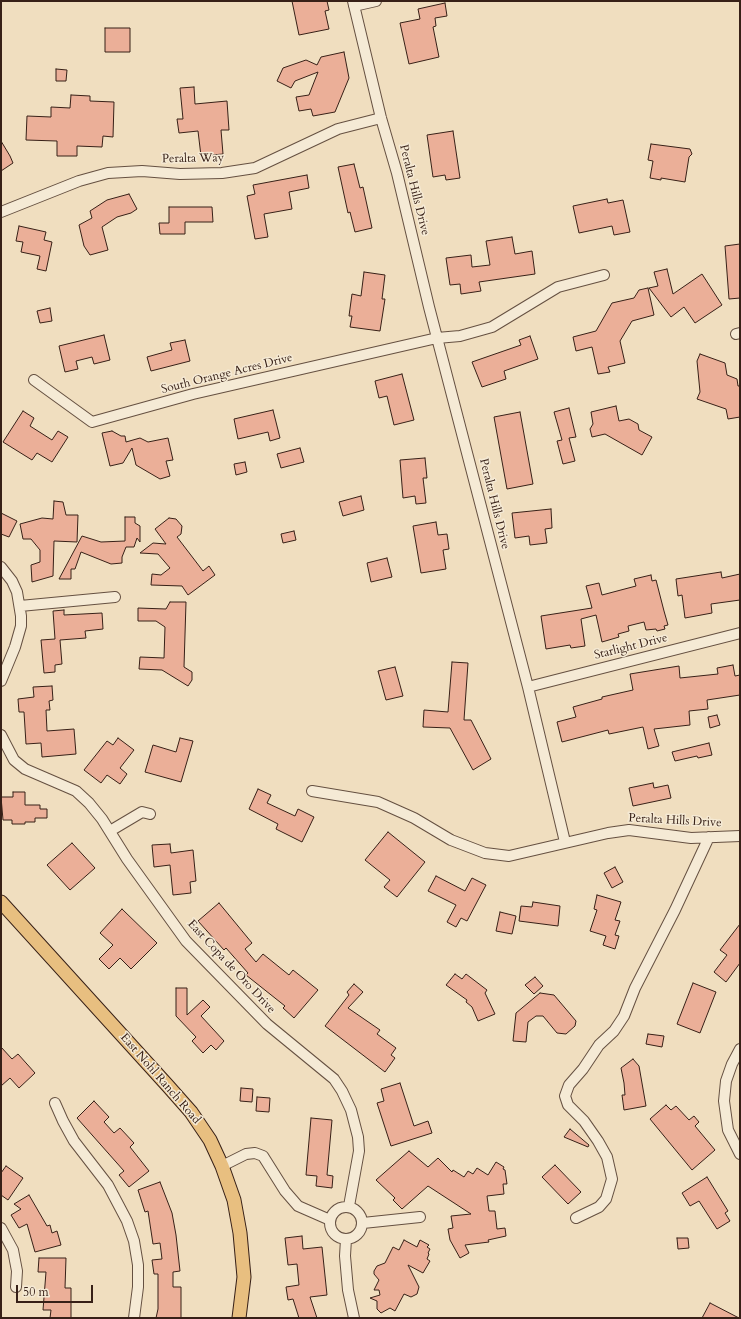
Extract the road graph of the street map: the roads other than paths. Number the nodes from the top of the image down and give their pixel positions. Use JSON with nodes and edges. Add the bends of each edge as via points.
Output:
{"nodes":[{"id":1,"x":376,"y":1,"type":"edge"},
{"id":2,"x":354,"y":4,"type":"edge"},
{"id":3,"x":381,"y":118,"type":"junction"},
{"id":4,"x":1,"y":212,"type":"edge"},
{"id":5,"x":604,"y":275,"type":"dead end"},
{"id":6,"x":437,"y":338,"type":"junction"},
{"id":7,"x":34,"y":380,"type":"dead end"},
{"id":8,"x":1,"y":567,"type":"edge"},
{"id":9,"x":115,"y":597,"type":"dead end"},
{"id":10,"x":20,"y":606,"type":"junction"},
{"id":11,"x":740,"y":633,"type":"edge"},
{"id":12,"x":1,"y":681,"type":"edge"},
{"id":13,"x":528,"y":687,"type":"junction"},
{"id":14,"x":1,"y":735,"type":"edge"},
{"id":15,"x":312,"y":791,"type":"dead end"},
{"id":16,"x":150,"y":814,"type":"dead end"},
{"id":17,"x":110,"y":831,"type":"junction"},
{"id":18,"x":740,"y":836,"type":"edge"},
{"id":19,"x":710,"y":838,"type":"junction"},
{"id":20,"x":565,"y":842,"type":"junction"},
{"id":21,"x":1,"y":902,"type":"edge"},
{"id":22,"x":740,"y":1049,"type":"edge"},
{"id":23,"x":55,"y":1103,"type":"dead end"},
{"id":24,"x":740,"y":1154,"type":"edge"},
{"id":25,"x":222,"y":1166,"type":"junction"},
{"id":26,"x":349,"y":1206,"type":"junction"},
{"id":27,"x":420,"y":1217,"type":"dead end"},
{"id":28,"x":576,"y":1218,"type":"dead end"},
{"id":29,"x":330,"y":1220,"type":"junction"},
{"id":30,"x":363,"y":1223,"type":"junction"},
{"id":31,"x":1,"y":1228,"type":"edge"},
{"id":32,"x":346,"y":1239,"type":"junction"},
{"id":33,"x":16,"y":1287,"type":"dead end"},
{"id":34,"x":134,"y":1318,"type":"edge"},
{"id":35,"x":239,"y":1318,"type":"edge"},
{"id":36,"x":354,"y":1318,"type":"edge"}],
"edges":[{"from":1,"to":2,"type":"street"},
{"from":2,"to":3,"type":"street","name":"Peralta Hills Drive"},
{"from":3,"to":4,"type":"street","name":"Peralta Way","via":[[338,130],[255,168],[180,174],[142,171],[108,173],[79,181]]},
{"from":3,"to":6,"type":"street","name":"Peralta Hills Drive","via":[[398,172]]},
{"from":5,"to":6,"type":"street","via":[[558,287],[492,327],[460,336]]},
{"from":6,"to":7,"type":"street","name":"South Orange Acres Drive","via":[[193,394],[92,422]]},
{"from":6,"to":13,"type":"street","name":"Peralta Hills Drive"},
{"from":8,"to":10,"type":"street","via":[[12,581]]},
{"from":9,"to":10,"type":"street"},
{"from":10,"to":12,"type":"street","via":[[19,635]]},
{"from":11,"to":13,"type":"street","name":"Starlight Drive"},
{"from":13,"to":20,"type":"street","name":"Peralta Hills Drive"},
{"from":14,"to":17,"type":"street","name":"East Copa de Oro Drive","via":[[14,760],[25,770],[76,792],[89,803]]},
{"from":15,"to":20,"type":"street","via":[[378,802],[414,818],[451,840],[486,853],[509,856]]},
{"from":16,"to":17,"type":"street","via":[[142,812]]},
{"from":17,"to":26,"type":"street","name":"East Copa de Oro Drive","via":[[186,941],[267,1024],[324,1070],[342,1091],[351,1110],[359,1151]]},
{"from":18,"to":19,"type":"street","name":"Peralta Hills Drive"},
{"from":19,"to":20,"type":"street","name":"Peralta Hills Drive","via":[[629,830]]},
{"from":19,"to":28,"type":"street","via":[[635,988],[624,1016],[599,1044],[569,1085],[565,1096],[568,1105],[584,1121],[607,1157],[612,1179],[606,1199],[599,1206]]},
{"from":21,"to":25,"type":"main road","name":"East Nohl Ranch Road","via":[[192,1112],[210,1140]]},
{"from":22,"to":24,"type":"street","via":[[726,1081],[724,1101],[728,1130]]},
{"from":23,"to":34,"type":"street","via":[[74,1141],[108,1185],[127,1220],[134,1240],[138,1265]]},
{"from":25,"to":29,"type":"street","via":[[255,1152],[263,1156],[298,1206]]},
{"from":25,"to":35,"type":"main road","name":"East Nohl Ranch Road","via":[[234,1200],[240,1233],[244,1277]]},
{"from":26,"to":29,"type":"street","via":[[338,1209]]},
{"from":26,"to":30,"type":"street","via":[[359,1212]]},
{"from":27,"to":30,"type":"street"},
{"from":29,"to":32,"type":"street","via":[[334,1233]]},
{"from":30,"to":32,"type":"street","via":[[359,1234]]},
{"from":31,"to":33,"type":"street","via":[[13,1250],[17,1270]]},
{"from":32,"to":36,"type":"street","via":[[347,1276]]}]}
